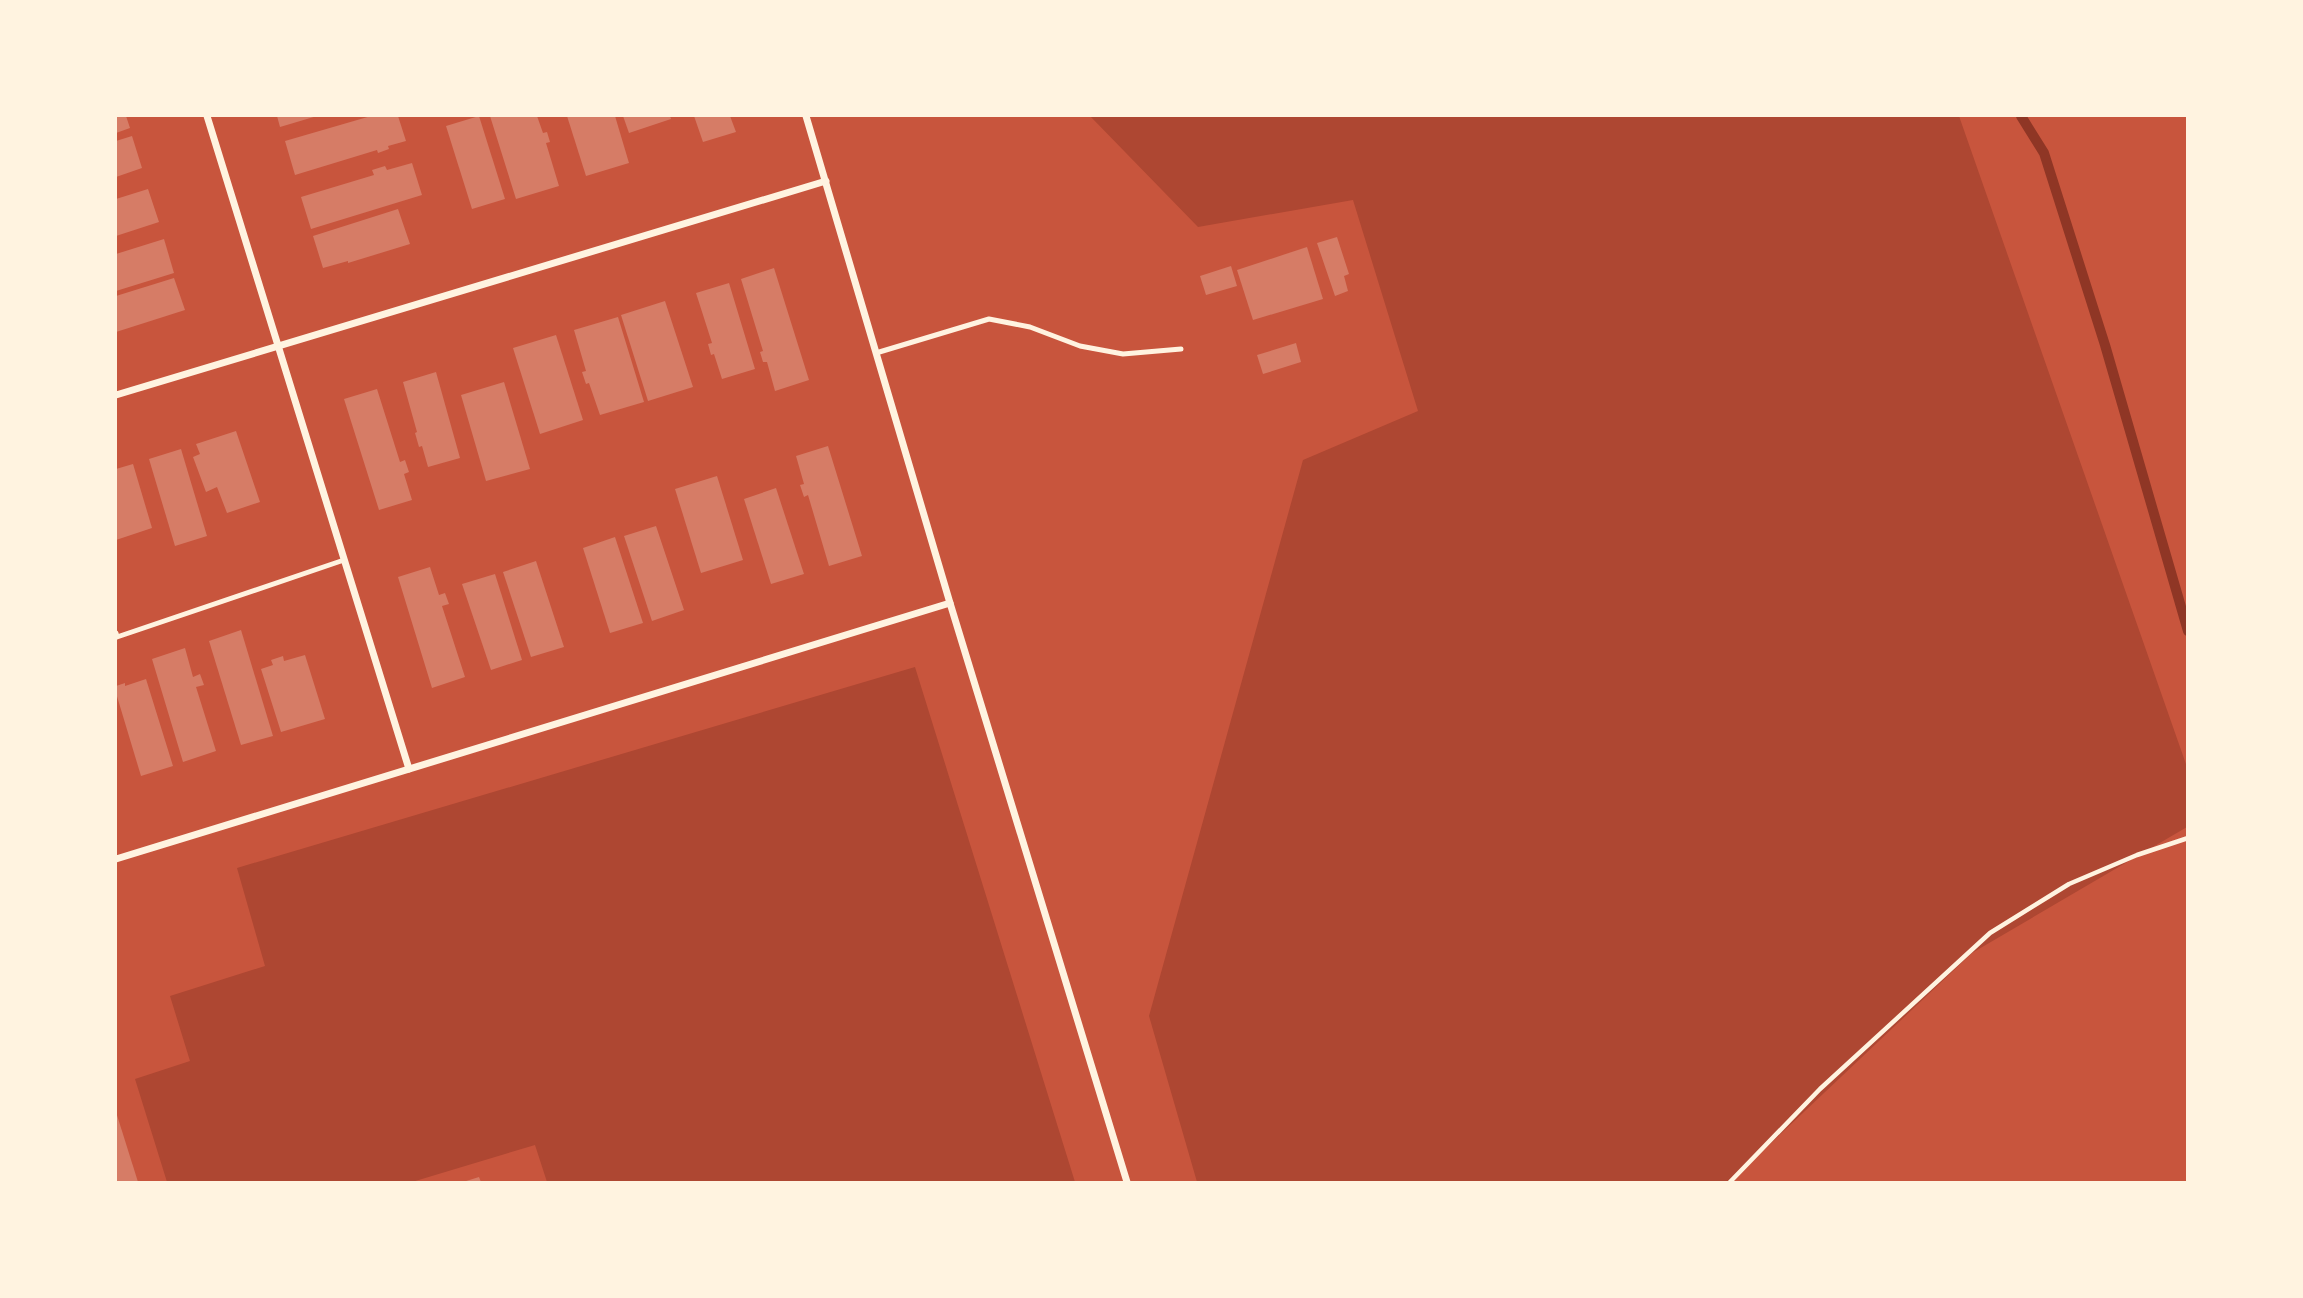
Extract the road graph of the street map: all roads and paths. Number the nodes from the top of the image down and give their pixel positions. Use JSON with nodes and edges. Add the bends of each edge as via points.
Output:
{"nodes":[{"id":1,"x":207,"y":116,"type":"edge"},
{"id":2,"x":806,"y":116,"type":"edge"},
{"id":3,"x":826,"y":181,"type":"junction"},
{"id":4,"x":277,"y":346,"type":"junction"},
{"id":5,"x":1181,"y":349,"type":"dead end"},
{"id":6,"x":876,"y":353,"type":"junction"},
{"id":7,"x":116,"y":395,"type":"edge"},
{"id":8,"x":344,"y":560,"type":"junction"},
{"id":9,"x":950,"y":603,"type":"junction"},
{"id":10,"x":116,"y":634,"type":"edge"},
{"id":11,"x":409,"y":769,"type":"junction"},
{"id":12,"x":2188,"y":838,"type":"edge"},
{"id":13,"x":116,"y":859,"type":"edge"},
{"id":14,"x":1127,"y":1182,"type":"edge"},
{"id":15,"x":1730,"y":1182,"type":"edge"}],
"edges":[{"from":1,"to":4,"type":"street"},
{"from":2,"to":3,"type":"street"},
{"from":3,"to":4,"type":"street"},
{"from":3,"to":6,"type":"street"},
{"from":4,"to":7,"type":"street"},
{"from":4,"to":8,"type":"street"},
{"from":5,"to":6,"type":"lane","via":[[1123,354],[989,318]]},
{"from":6,"to":9,"type":"street"},
{"from":8,"to":10,"type":"lane"},
{"from":8,"to":11,"type":"street"},
{"from":9,"to":11,"type":"street"},
{"from":9,"to":14,"type":"street"},
{"from":11,"to":13,"type":"street"},
{"from":12,"to":15,"type":"path","via":[[2069,884],[1990,933],[1820,1088]]}]}
